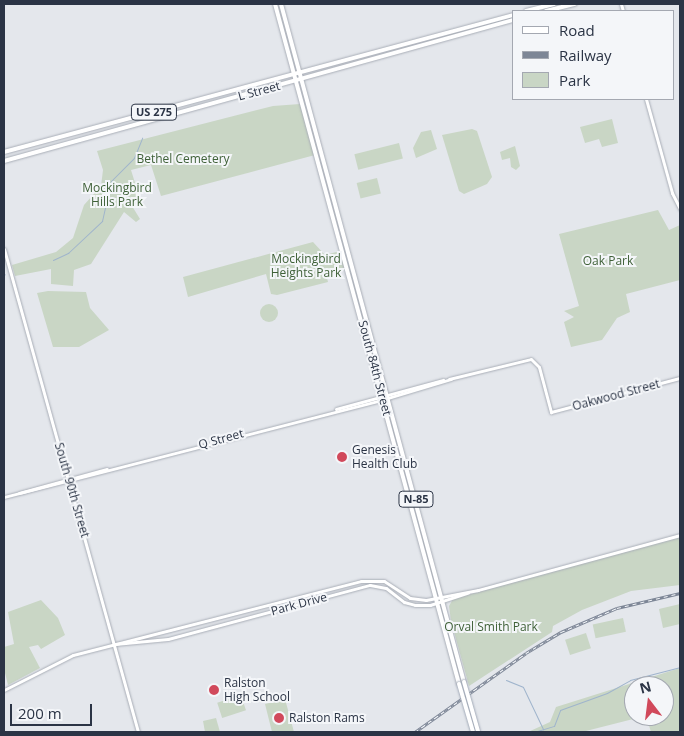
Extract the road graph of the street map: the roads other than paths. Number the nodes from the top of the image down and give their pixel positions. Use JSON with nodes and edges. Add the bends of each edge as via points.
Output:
{"nodes":[{"id":1,"x":275,"y":4,"type":"edge"},
{"id":2,"x":281,"y":4,"type":"edge"},
{"id":3,"x":554,"y":4,"type":"edge"},
{"id":4,"x":575,"y":4,"type":"edge"},
{"id":5,"x":530,"y":10,"type":"edge"},
{"id":6,"x":550,"y":10,"type":"edge"},
{"id":7,"x":512,"y":15,"type":"edge"},
{"id":8,"x":512,"y":20,"type":"edge"},
{"id":9,"x":301,"y":74,"type":"junction"},
{"id":10,"x":294,"y":75,"type":"junction"},
{"id":11,"x":302,"y":80,"type":"junction"},
{"id":12,"x":296,"y":81,"type":"junction"},
{"id":13,"x":646,"y":100,"type":"edge"},
{"id":14,"x":4,"y":152,"type":"edge"},
{"id":15,"x":4,"y":160,"type":"edge"},
{"id":16,"x":680,"y":208,"type":"edge"},
{"id":17,"x":4,"y":248,"type":"edge"},
{"id":18,"x":680,"y":378,"type":"edge"},
{"id":19,"x":386,"y":396,"type":"junction"},
{"id":20,"x":551,"y":412,"type":"joint"},
{"id":21,"x":70,"y":480,"type":"junction"},
{"id":22,"x":4,"y":497,"type":"edge"},
{"id":23,"x":680,"y":535,"type":"edge"},
{"id":24,"x":442,"y":599,"type":"junction"},
{"id":25,"x":437,"y":601,"type":"junction"},
{"id":26,"x":114,"y":644,"type":"junction"},
{"id":27,"x":462,"y":683,"type":"junction"},
{"id":28,"x":4,"y":690,"type":"edge"},
{"id":29,"x":138,"y":732,"type":"edge"},
{"id":30,"x":476,"y":732,"type":"edge"}],
"edges":[{"from":1,"to":10,"type":"main road","name":"South 84th Street"},
{"from":2,"to":9,"type":"main road","name":"South 84th Street"},
{"from":3,"to":5,"type":"main road"},
{"from":4,"to":6,"type":"main road"},
{"from":7,"to":9,"type":"main road","name":"L Street","number":"US 275"},
{"from":8,"to":11,"type":"main road","name":"L Street","number":"US 275"},
{"from":9,"to":10,"type":"main road","name":"L Street","number":"US 275"},
{"from":9,"to":11,"type":"main road","name":"South 84th Street","number":"N-85"},
{"from":10,"to":12,"type":"main road","name":"South 84th Street","number":"N-85"},
{"from":10,"to":14,"type":"main road","name":"L Street","number":"US 275"},
{"from":11,"to":12,"type":"main road","name":"L Street","number":"US 275"},
{"from":11,"to":19,"type":"main road","name":"South 84th Street","number":"N-85"},
{"from":12,"to":15,"type":"main road","name":"L Street","number":"US 275"},
{"from":12,"to":19,"type":"main road","name":"South 84th Street","number":"N-85"},
{"from":13,"to":16,"type":"street","via":[[672,193]]},
{"from":17,"to":21,"type":"street","name":"South 90th Street"},
{"from":18,"to":20,"type":"street","name":"Oakwood Street"},
{"from":19,"to":20,"type":"street","name":"Q Street","via":[[526,359],[534,362]]},
{"from":19,"to":21,"type":"street","name":"Q Street"},
{"from":19,"to":24,"type":"main road","name":"South 84th Street","number":"N-85"},
{"from":19,"to":25,"type":"main road","name":"South 84th Street","number":"N-85"},
{"from":21,"to":22,"type":"street","name":"Q Street"},
{"from":21,"to":26,"type":"street","name":"South 90th Street"},
{"from":23,"to":24,"type":"street","name":"Park Drive"},
{"from":24,"to":25,"type":"street","name":"Park Drive"},
{"from":24,"to":27,"type":"main road","name":"South 84th Street","number":"N-85"},
{"from":25,"to":26,"type":"street","name":"Park Drive","via":[[411,605],[386,588],[370,585],[168,639]]},
{"from":25,"to":26,"type":"street","name":"Park Drive","via":[[414,600],[388,583],[367,580],[173,632],[135,637]]},
{"from":25,"to":27,"type":"main road","name":"South 84th Street","number":"N-85"},
{"from":26,"to":28,"type":"street","name":"Park Drive","via":[[67,657]]},
{"from":26,"to":29,"type":"street","name":"South 90th Street"},
{"from":27,"to":30,"type":"main road","name":"South 84th Street","number":"N-85","bridge":true}]}
